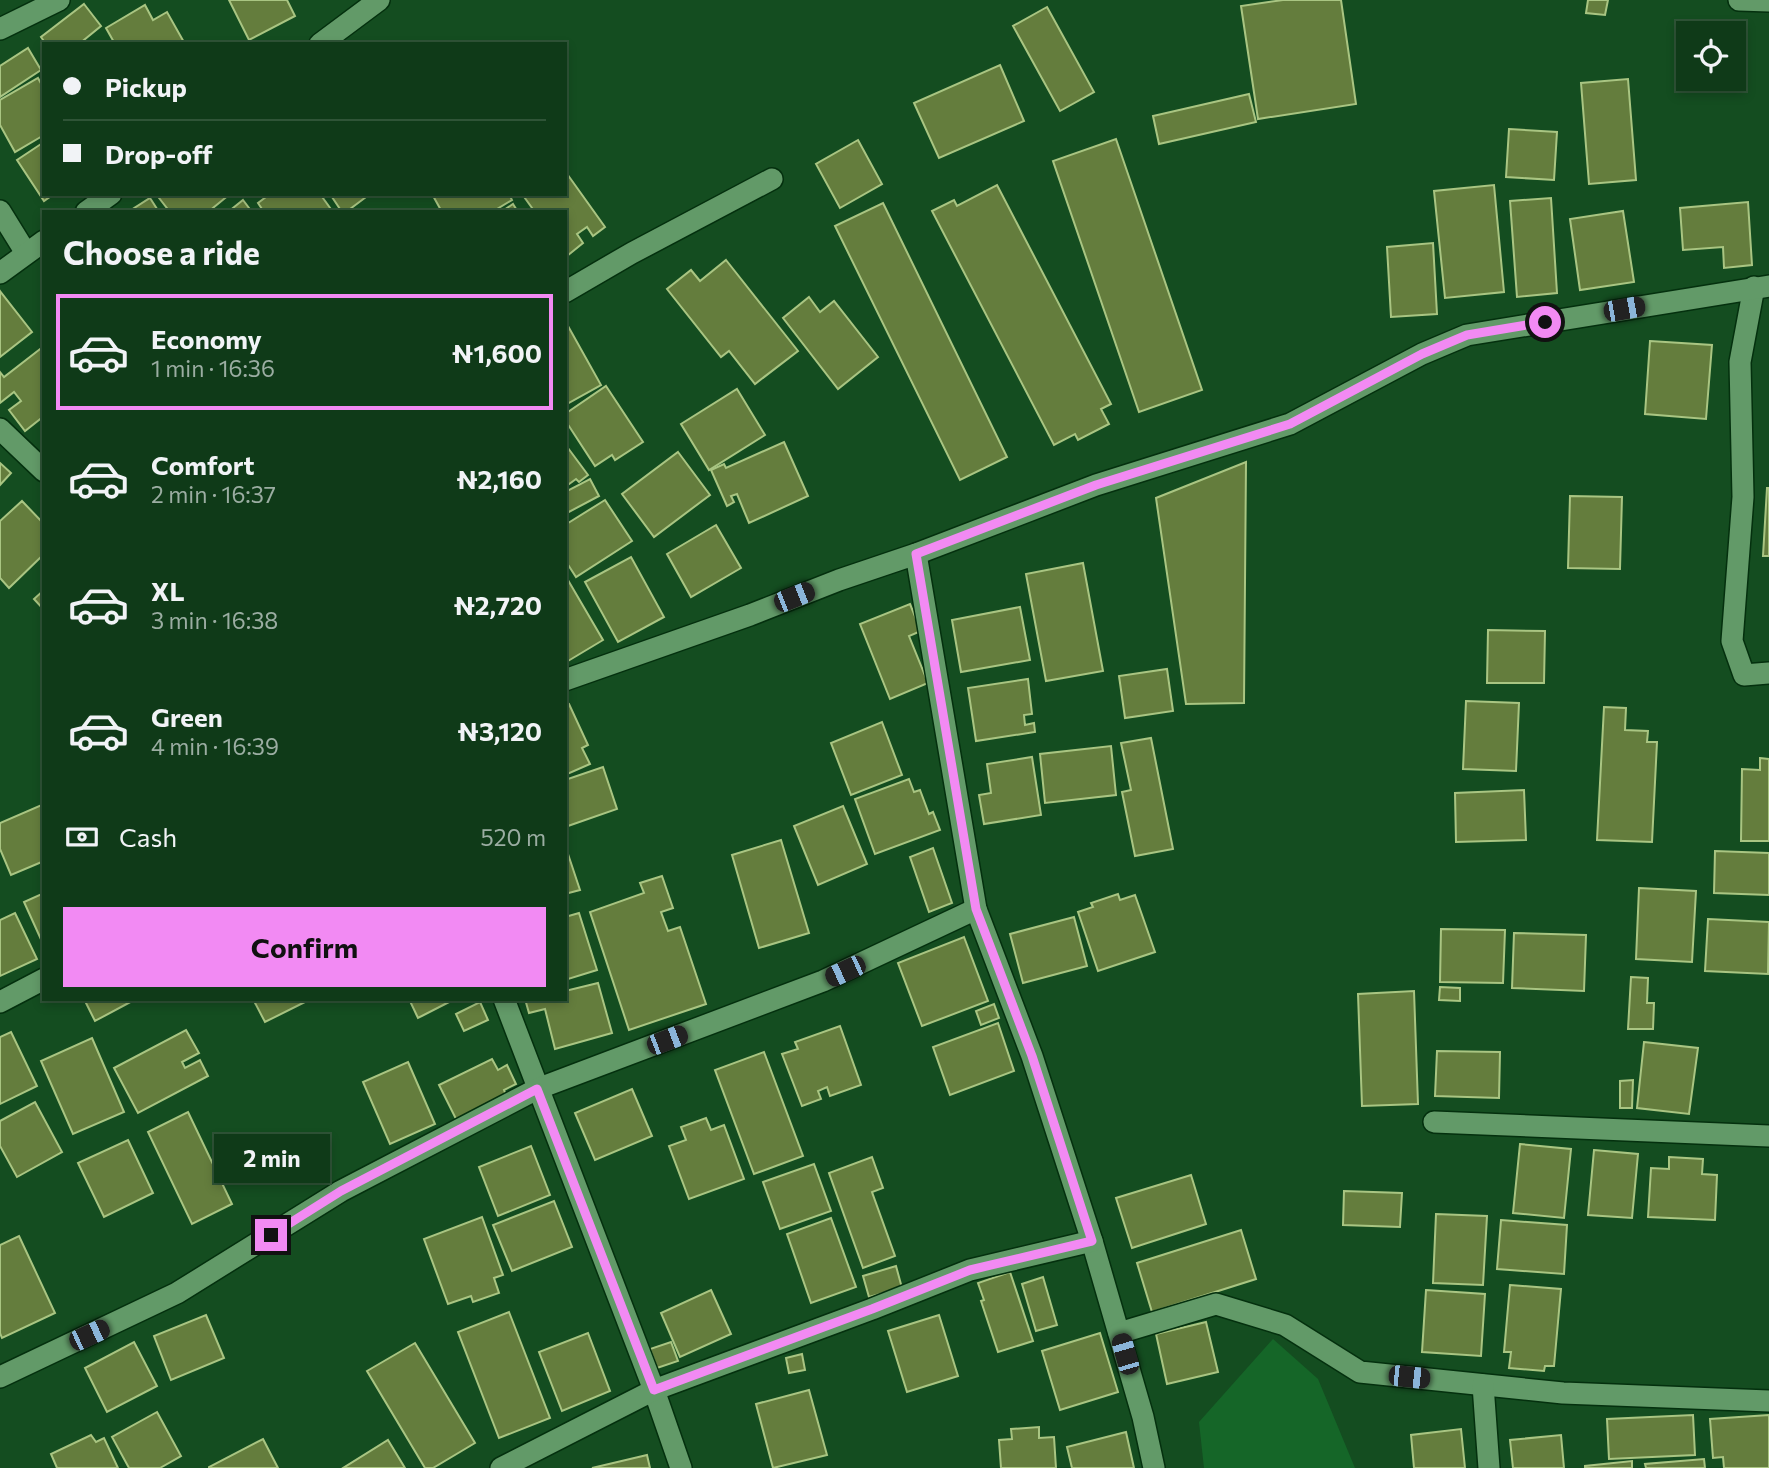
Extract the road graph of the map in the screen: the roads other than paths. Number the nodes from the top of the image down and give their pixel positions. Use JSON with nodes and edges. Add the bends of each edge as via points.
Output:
{"nodes":[{"id":1,"x":59,"y":0,"type":"edge"},
{"id":2,"x":379,"y":0,"type":"edge"},
{"id":3,"x":1739,"y":0,"type":"edge"},
{"id":4,"x":1769,"y":1,"type":"edge"},
{"id":5,"x":0,"y":29,"type":"edge"},
{"id":6,"x":323,"y":42,"type":"edge"},
{"id":7,"x":772,"y":179,"type":"dead end"},
{"id":8,"x":108,"y":196,"type":"edge"},
{"id":9,"x":89,"y":210,"type":"edge"},
{"id":10,"x":0,"y":211,"type":"edge"},
{"id":11,"x":42,"y":242,"type":"edge"},
{"id":12,"x":26,"y":253,"type":"junction"},
{"id":13,"x":0,"y":274,"type":"edge"},
{"id":14,"x":1762,"y":287,"type":"edge"},
{"id":15,"x":567,"y":291,"type":"edge"},
{"id":16,"x":0,"y":429,"type":"edge"},
{"id":17,"x":42,"y":469,"type":"edge"},
{"id":18,"x":916,"y":554,"type":"junction"},
{"id":19,"x":1769,"y":673,"type":"edge"},
{"id":20,"x":567,"y":679,"type":"edge"},
{"id":21,"x":976,"y":909,"type":"junction"},
{"id":22,"x":42,"y":980,"type":"edge"},
{"id":23,"x":505,"y":1001,"type":"edge"},
{"id":24,"x":0,"y":1002,"type":"edge"},
{"id":25,"x":537,"y":1089,"type":"junction"},
{"id":26,"x":1434,"y":1122,"type":"dead end"},
{"id":27,"x":1769,"y":1136,"type":"edge"},
{"id":28,"x":1092,"y":1241,"type":"junction"},
{"id":29,"x":1119,"y":1333,"type":"junction"},
{"id":30,"x":0,"y":1377,"type":"edge"},
{"id":31,"x":1482,"y":1385,"type":"junction"},
{"id":32,"x":654,"y":1390,"type":"junction"},
{"id":33,"x":1769,"y":1401,"type":"edge"},
{"id":34,"x":501,"y":1468,"type":"edge"},
{"id":35,"x":681,"y":1468,"type":"edge"},
{"id":36,"x":1154,"y":1468,"type":"edge"},
{"id":37,"x":1489,"y":1468,"type":"edge"}],
"edges":[{"from":1,"to":5,"type":"street"},
{"from":2,"to":6,"type":"street"},
{"from":3,"to":4,"type":"street"},
{"from":7,"to":15,"type":"street"},
{"from":8,"to":9,"type":"street"},
{"from":10,"to":12,"type":"street"},
{"from":11,"to":12,"type":"street"},
{"from":12,"to":13,"type":"street"},
{"from":14,"to":18,"type":"street","via":[[1467,335],[1290,424],[1096,485]]},
{"from":14,"to":19,"type":"street","via":[[1740,362],[1743,497],[1732,641],[1744,675]]},
{"from":16,"to":17,"type":"street"},
{"from":18,"to":20,"type":"street"},
{"from":18,"to":21,"type":"street"},
{"from":21,"to":25,"type":"street","via":[[823,981]]},
{"from":21,"to":28,"type":"street","via":[[1032,1056]]},
{"from":22,"to":24,"type":"street"},
{"from":23,"to":25,"type":"street"},
{"from":25,"to":30,"type":"street","via":[[341,1191],[177,1293]]},
{"from":25,"to":32,"type":"street"},
{"from":26,"to":27,"type":"street"},
{"from":28,"to":29,"type":"street"},
{"from":28,"to":32,"type":"street","via":[[970,1270]]},
{"from":29,"to":31,"type":"street","via":[[1216,1304],[1285,1325],[1360,1372]]},
{"from":29,"to":36,"type":"street"},
{"from":31,"to":33,"type":"street"},
{"from":31,"to":37,"type":"street"},
{"from":32,"to":34,"type":"street"},
{"from":32,"to":35,"type":"street"}]}
